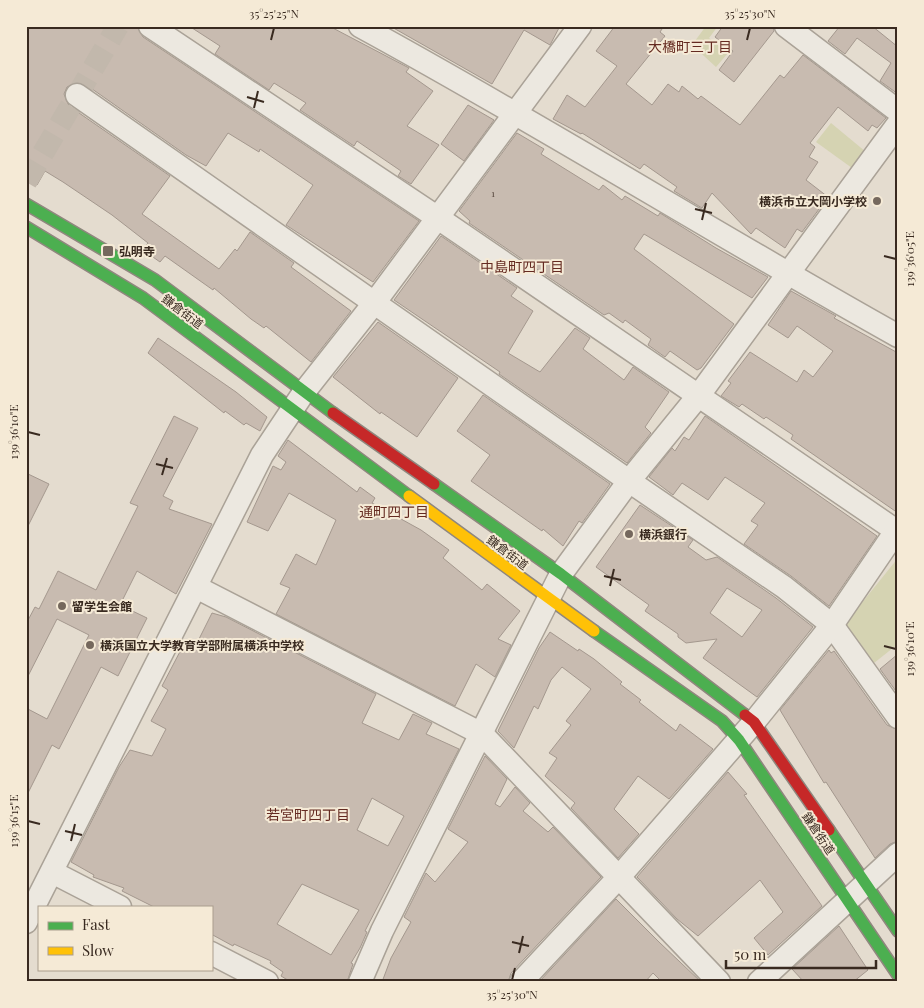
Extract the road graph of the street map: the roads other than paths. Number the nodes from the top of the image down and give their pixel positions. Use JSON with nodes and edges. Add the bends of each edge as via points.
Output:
{"nodes":[{"id":1,"x":150,"y":26,"type":"edge"},
{"id":2,"x":360,"y":26,"type":"edge"},
{"id":3,"x":580,"y":26,"type":"edge"},
{"id":4,"x":786,"y":26,"type":"edge"},
{"id":5,"x":78,"y":96,"type":"dead end"},
{"id":6,"x":898,"y":111,"type":"edge"},
{"id":7,"x":515,"y":112,"type":"junction"},
{"id":8,"x":898,"y":124,"type":"edge"},
{"id":9,"x":26,"y":204,"type":"edge"},
{"id":10,"x":438,"y":218,"type":"junction"},
{"id":11,"x":26,"y":227,"type":"edge"},
{"id":12,"x":787,"y":274,"type":"junction"},
{"id":13,"x":375,"y":302,"type":"junction"},
{"id":14,"x":898,"y":336,"type":"edge"},
{"id":15,"x":699,"y":395,"type":"junction"},
{"id":16,"x":298,"y":401,"type":"junction"},
{"id":17,"x":628,"y":481,"type":"junction"},
{"id":18,"x":897,"y":530,"type":"edge"},
{"id":19,"x":562,"y":574,"type":"junction"},
{"id":20,"x":196,"y":587,"type":"junction"},
{"id":21,"x":548,"y":600,"type":"junction"},
{"id":22,"x":832,"y":625,"type":"junction"},
{"id":23,"x":898,"y":717,"type":"edge"},
{"id":24,"x":754,"y":722,"type":"junction"},
{"id":25,"x":482,"y":734,"type":"junction"},
{"id":26,"x":739,"y":740,"type":"junction"},
{"id":27,"x":898,"y":854,"type":"edge"},
{"id":28,"x":52,"y":872,"type":"junction"},
{"id":29,"x":619,"y":878,"type":"junction"},
{"id":30,"x":866,"y":883,"type":"junction"},
{"id":31,"x":848,"y":900,"type":"junction"},
{"id":32,"x":118,"y":906,"type":"edge"},
{"id":33,"x":26,"y":922,"type":"edge"},
{"id":34,"x":898,"y":931,"type":"edge"},
{"id":35,"x":212,"y":954,"type":"edge"},
{"id":36,"x":898,"y":975,"type":"edge"},
{"id":37,"x":267,"y":982,"type":"edge"},
{"id":38,"x":360,"y":982,"type":"edge"},
{"id":39,"x":521,"y":982,"type":"edge"},
{"id":40,"x":719,"y":982,"type":"edge"},
{"id":41,"x":759,"y":982,"type":"edge"}],
"edges":[{"from":1,"to":10,"type":"street"},
{"from":2,"to":7,"type":"street"},
{"from":3,"to":7,"type":"street"},
{"from":4,"to":6,"type":"street"},
{"from":5,"to":13,"type":"street"},
{"from":7,"to":10,"type":"street"},
{"from":7,"to":12,"type":"street"},
{"from":8,"to":12,"type":"street"},
{"from":9,"to":16,"type":"main road","name":"鎌倉街道","via":[[155,280]]},
{"from":10,"to":13,"type":"street"},
{"from":10,"to":15,"type":"street"},
{"from":11,"to":16,"type":"main road","name":"鎌倉街道","via":[[143,298]]},
{"from":12,"to":14,"type":"street"},
{"from":12,"to":15,"type":"street"},
{"from":13,"to":16,"type":"street"},
{"from":13,"to":17,"type":"street"},
{"from":15,"to":17,"type":"street"},
{"from":15,"to":18,"type":"street"},
{"from":16,"to":19,"type":"main road","name":"鎌倉街道"},
{"from":16,"to":20,"type":"street","via":[[262,455]]},
{"from":16,"to":21,"type":"main road","name":"鎌倉街道"},
{"from":17,"to":19,"type":"street"},
{"from":17,"to":22,"type":"street","via":[[784,587]]},
{"from":18,"to":22,"type":"street"},
{"from":19,"to":21,"type":"street"},
{"from":19,"to":24,"type":"main road","name":"鎌倉街道"},
{"from":20,"to":25,"type":"street"},
{"from":20,"to":28,"type":"street"},
{"from":21,"to":25,"type":"street"},
{"from":21,"to":26,"type":"main road","name":"鎌倉街道","via":[[722,721]]},
{"from":22,"to":23,"type":"street"},
{"from":22,"to":24,"type":"street"},
{"from":24,"to":26,"type":"street"},
{"from":24,"to":30,"type":"main road","name":"鎌倉街道"},
{"from":25,"to":29,"type":"street"},
{"from":25,"to":38,"type":"street","via":[[382,931]]},
{"from":26,"to":29,"type":"street"},
{"from":26,"to":31,"type":"main road","name":"鎌倉街道"},
{"from":27,"to":30,"type":"street"},
{"from":28,"to":32,"type":"street"},
{"from":28,"to":33,"type":"street"},
{"from":29,"to":39,"type":"street"},
{"from":29,"to":40,"type":"street"},
{"from":30,"to":31,"type":"street"},
{"from":30,"to":34,"type":"main road","name":"鎌倉街道"},
{"from":31,"to":36,"type":"main road","name":"鎌倉街道"},
{"from":31,"to":41,"type":"street"},
{"from":35,"to":37,"type":"street"}]}
